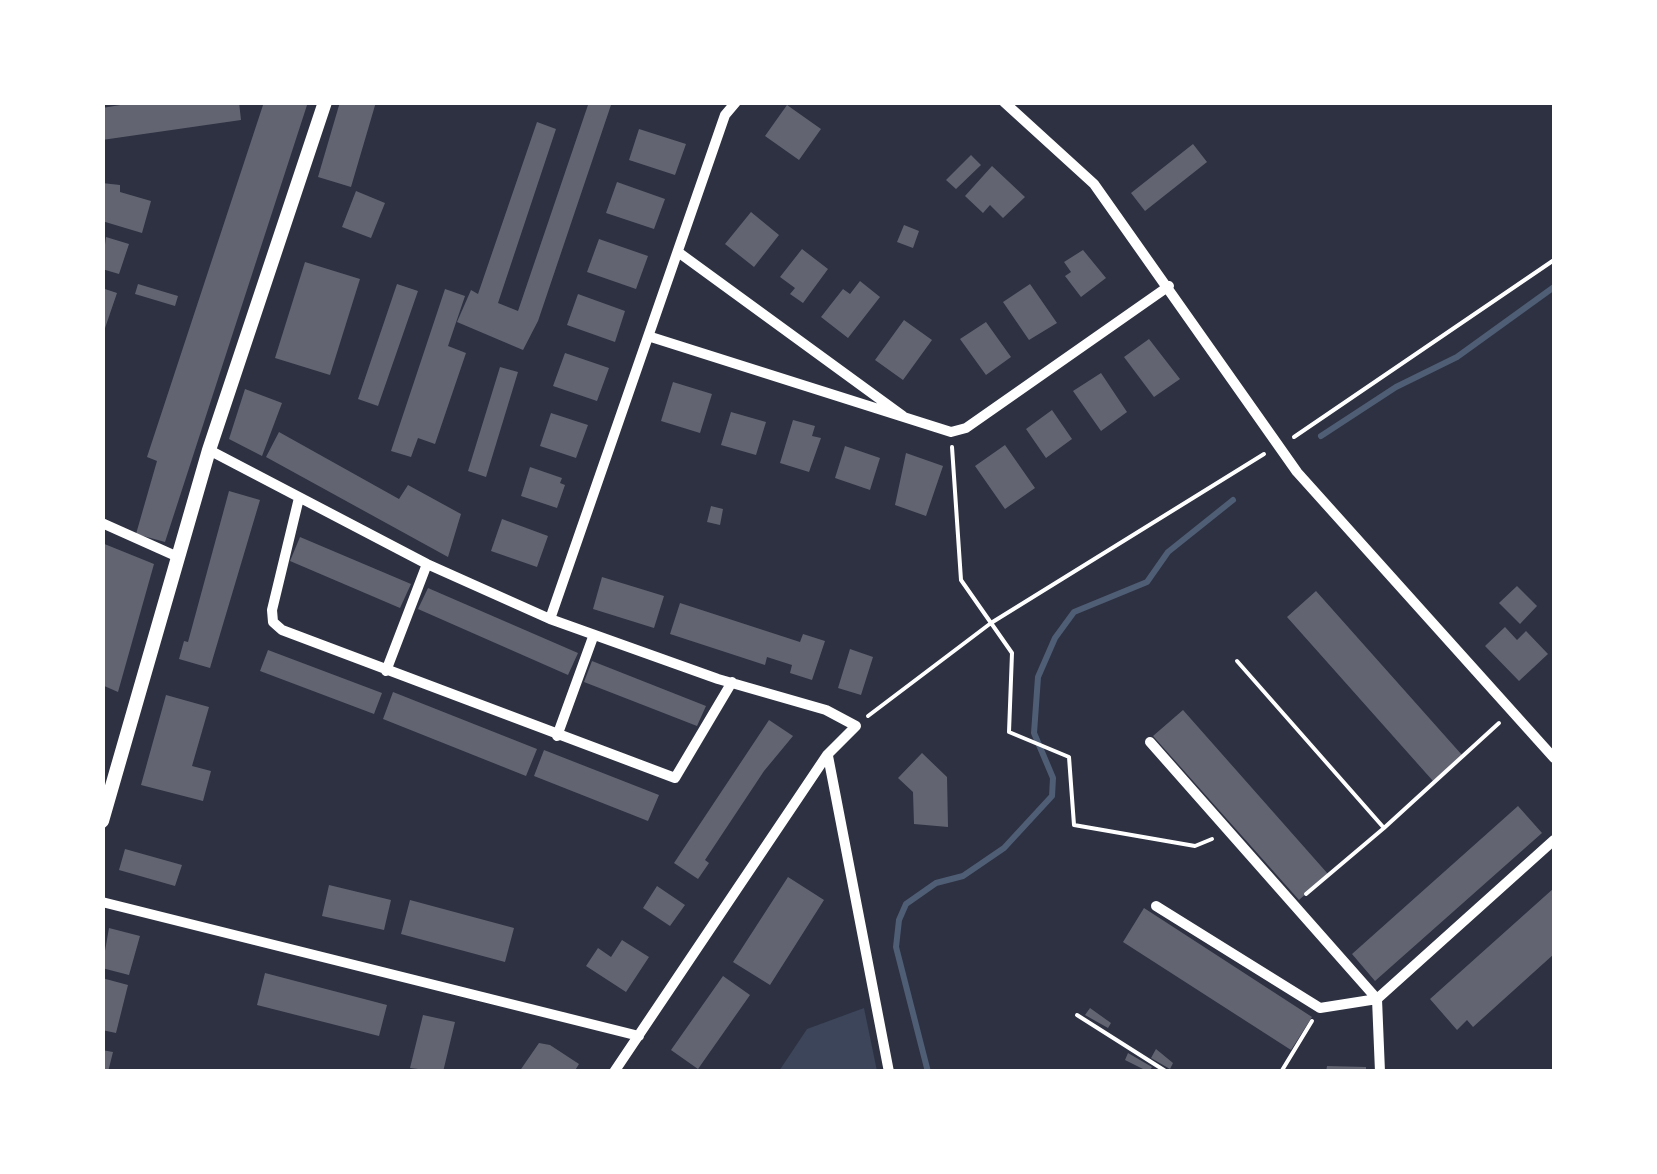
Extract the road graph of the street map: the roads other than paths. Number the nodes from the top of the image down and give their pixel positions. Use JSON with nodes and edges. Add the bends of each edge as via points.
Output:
{"nodes":[{"id":1,"x":325,"y":102,"type":"edge"},
{"id":2,"x":736,"y":102,"type":"edge"},
{"id":3,"x":1004,"y":102,"type":"edge"},
{"id":4,"x":678,"y":252,"type":"junction"},
{"id":5,"x":1169,"y":286,"type":"junction"},
{"id":6,"x":651,"y":337,"type":"junction"},
{"id":7,"x":912,"y":422,"type":"junction"},
{"id":8,"x":209,"y":450,"type":"junction"},
{"id":9,"x":299,"y":498,"type":"junction"},
{"id":10,"x":102,"y":523,"type":"edge"},
{"id":11,"x":178,"y":558,"type":"junction"},
{"id":12,"x":427,"y":564,"type":"junction"},
{"id":13,"x":550,"y":619,"type":"junction"},
{"id":14,"x":593,"y":637,"type":"junction"},
{"id":15,"x":386,"y":671,"type":"junction"},
{"id":16,"x":732,"y":682,"type":"junction"},
{"id":17,"x":557,"y":736,"type":"junction"},
{"id":18,"x":1150,"y":742,"type":"dead end"},
{"id":19,"x":828,"y":756,"type":"junction"},
{"id":20,"x":1554,"y":758,"type":"edge"},
{"id":21,"x":102,"y":820,"type":"edge"},
{"id":22,"x":1554,"y":840,"type":"edge"},
{"id":23,"x":102,"y":902,"type":"edge"},
{"id":24,"x":1156,"y":906,"type":"dead end"},
{"id":25,"x":1377,"y":999,"type":"junction"},
{"id":26,"x":638,"y":1036,"type":"junction"},
{"id":27,"x":614,"y":1072,"type":"edge"},
{"id":28,"x":889,"y":1072,"type":"edge"},
{"id":29,"x":1380,"y":1072,"type":"edge"}],
"edges":[{"from":1,"to":8,"type":"main road"},
{"from":2,"to":4,"type":"street","via":[[725,115]]},
{"from":3,"to":5,"type":"street","via":[[1094,184]]},
{"from":4,"to":6,"type":"street"},
{"from":4,"to":7,"type":"street"},
{"from":5,"to":7,"type":"street","via":[[966,428],[950,432]]},
{"from":5,"to":20,"type":"street","via":[[1278,447]]},
{"from":6,"to":7,"type":"street"},
{"from":6,"to":13,"type":"street"},
{"from":8,"to":9,"type":"street"},
{"from":8,"to":11,"type":"main road"},
{"from":9,"to":12,"type":"street"},
{"from":9,"to":15,"type":"street","via":[[273,622]]},
{"from":10,"to":11,"type":"street"},
{"from":11,"to":21,"type":"main road"},
{"from":12,"to":13,"type":"street"},
{"from":12,"to":15,"type":"street"},
{"from":13,"to":14,"type":"street"},
{"from":14,"to":16,"type":"street"},
{"from":14,"to":17,"type":"street"},
{"from":15,"to":17,"type":"street"},
{"from":16,"to":17,"type":"street","via":[[676,778]]},
{"from":16,"to":19,"type":"street","via":[[826,710],[856,726]]},
{"from":18,"to":25,"type":"street"},
{"from":19,"to":26,"type":"street"},
{"from":19,"to":28,"type":"street"},
{"from":22,"to":25,"type":"street"},
{"from":23,"to":26,"type":"street"},
{"from":24,"to":25,"type":"street","via":[[1320,1008]]},
{"from":25,"to":29,"type":"street"},
{"from":26,"to":27,"type":"street"}]}
